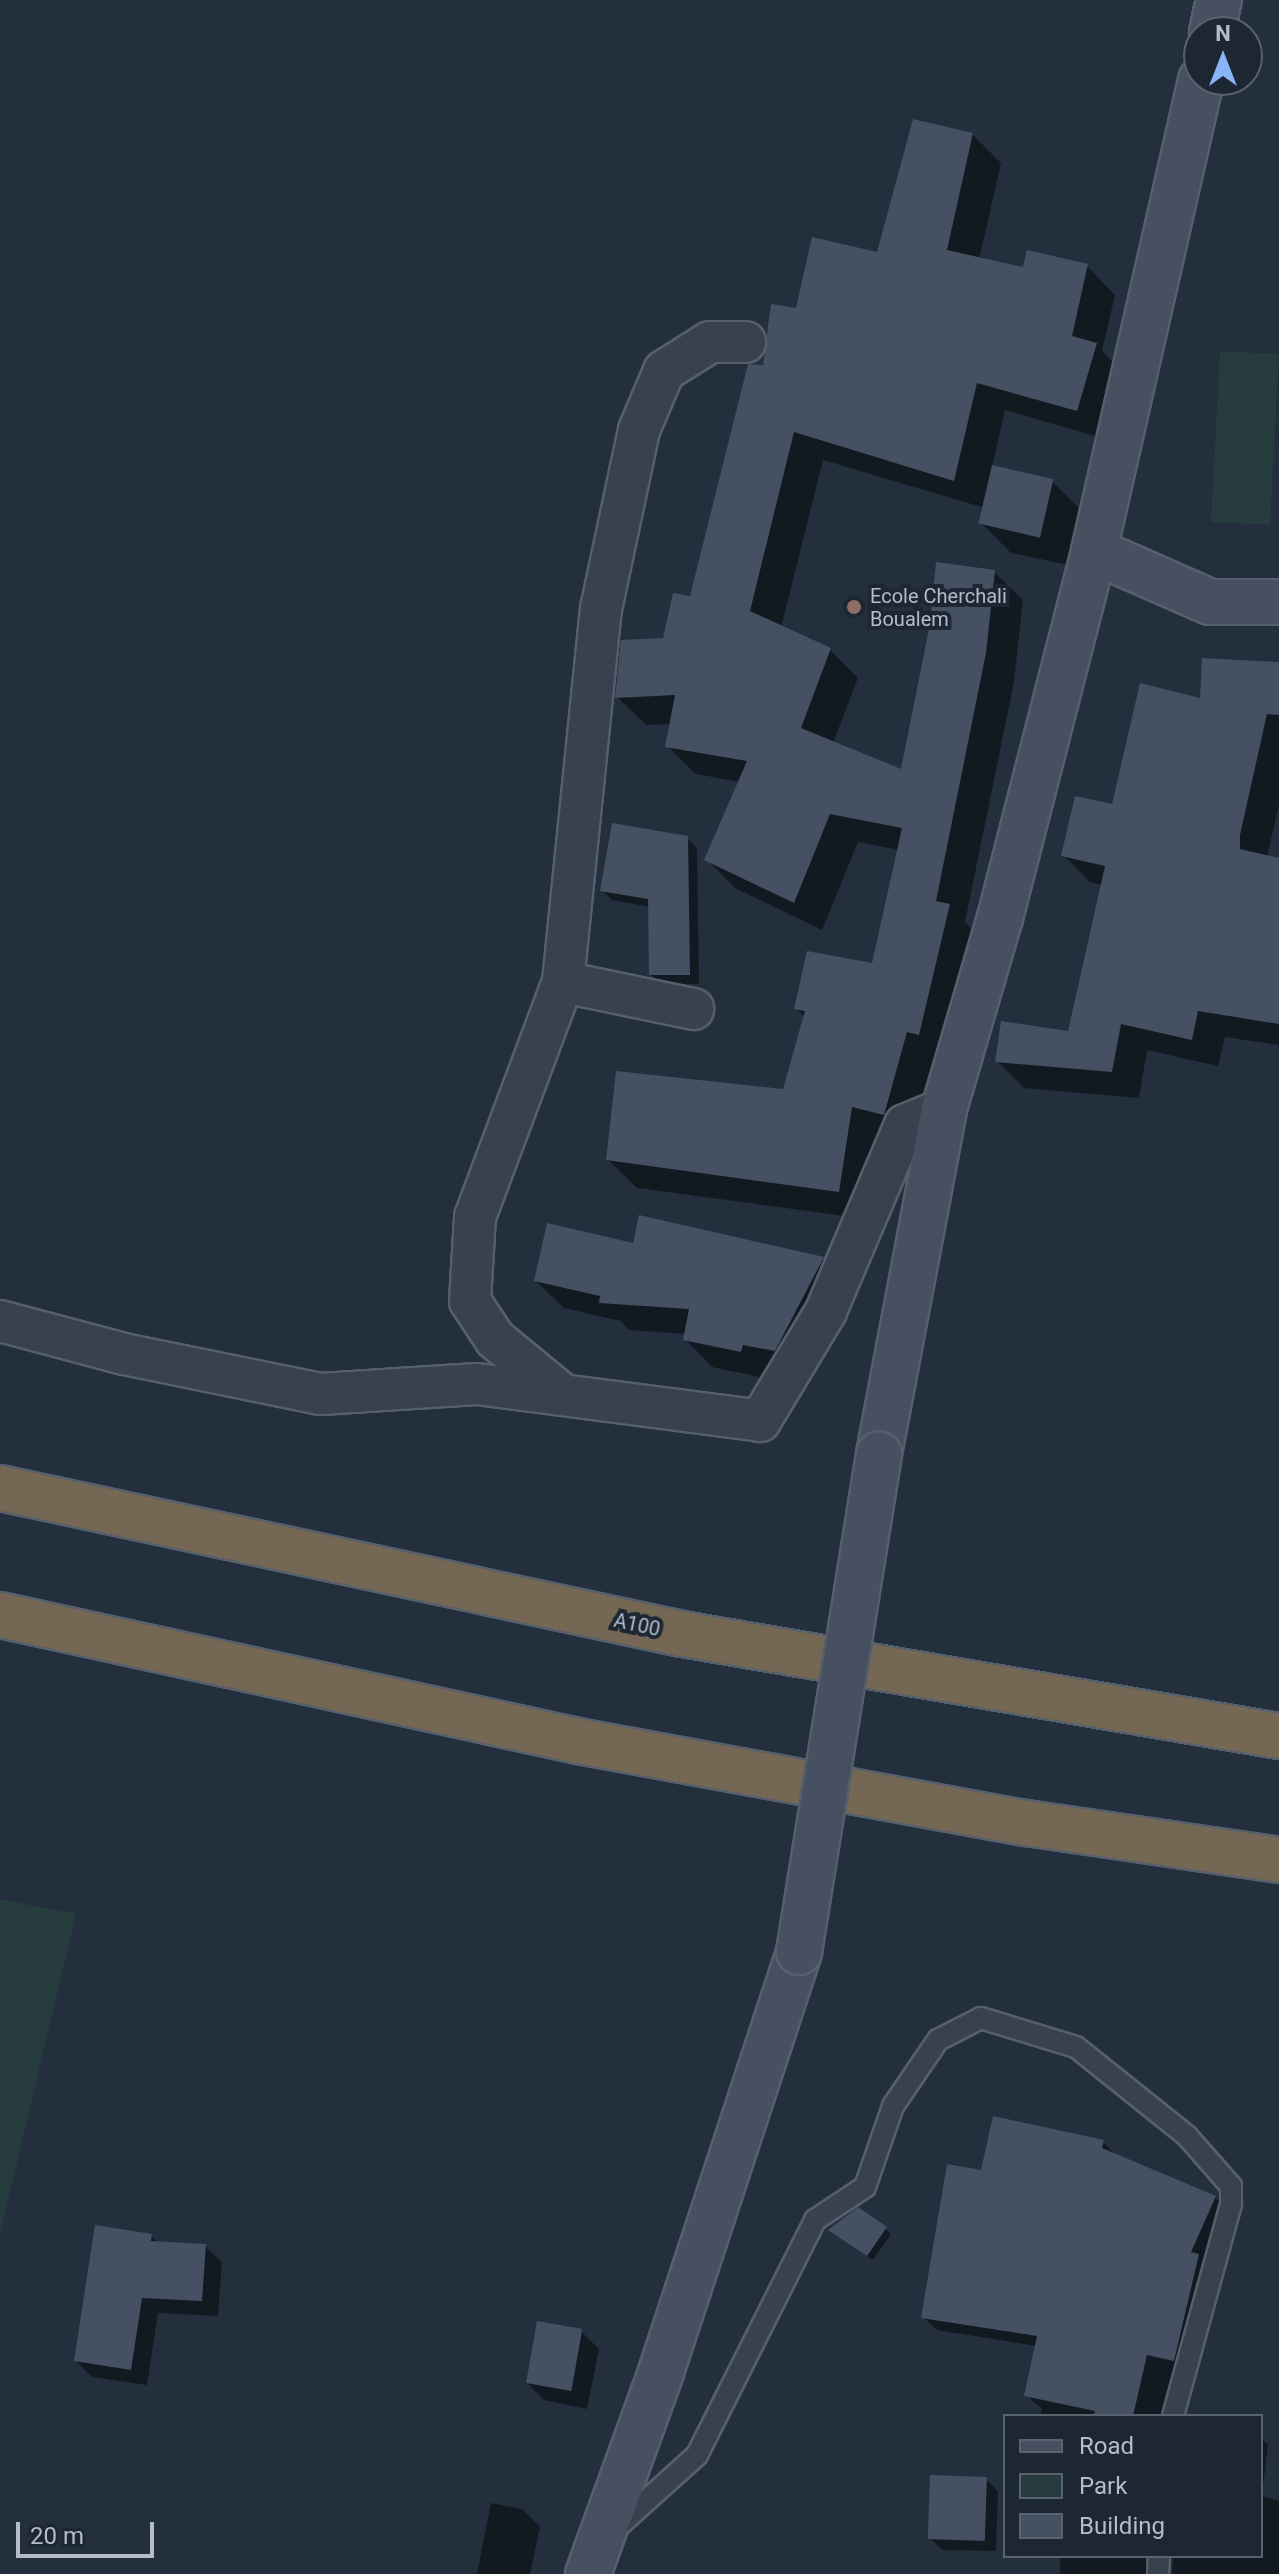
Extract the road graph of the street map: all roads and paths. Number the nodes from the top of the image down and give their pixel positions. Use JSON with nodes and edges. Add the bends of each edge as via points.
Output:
{"nodes":[{"id":1,"x":1197,"y":96,"type":"edge"},
{"id":2,"x":745,"y":342,"type":"dead end"},
{"id":3,"x":1094,"y":551,"type":"junction"},
{"id":4,"x":1279,"y":602,"type":"edge"},
{"id":5,"x":563,"y":982,"type":"junction"},
{"id":6,"x":693,"y":1009,"type":"dead end"},
{"id":7,"x":944,"y":1109,"type":"junction"},
{"id":8,"x":0,"y":1321,"type":"edge"},
{"id":9,"x":563,"y":1395,"type":"junction"},
{"id":10,"x":0,"y":1488,"type":"edge"},
{"id":11,"x":0,"y":1615,"type":"edge"},
{"id":12,"x":1279,"y":1736,"type":"edge"},
{"id":13,"x":1279,"y":1860,"type":"edge"},
{"id":14,"x":1174,"y":2414,"type":"edge"},
{"id":15,"x":595,"y":2557,"type":"edge"}],
"edges":[{"from":1,"to":3,"type":"street"},
{"from":2,"to":5,"type":"street","via":[[710,342],[664,371],[639,430],[601,609]]},
{"from":3,"to":4,"type":"street","via":[[1210,602]]},
{"from":3,"to":7,"type":"street","via":[[1000,918]]},
{"from":5,"to":6,"type":"street"},
{"from":5,"to":9,"type":"street","via":[[475,1217],[470,1301],[495,1339]]},
{"from":7,"to":9,"type":"street","via":[[905,1125],[826,1311],[760,1421]]},
{"from":7,"to":15,"type":"street","bridge":true,"via":[[879,1454],[799,1952]]},
{"from":8,"to":9,"type":"street","via":[[124,1354],[321,1394],[477,1384]]},
{"from":10,"to":12,"type":"highway","name":"A100","number":"A100","via":[[682,1634]]},
{"from":11,"to":13,"type":"highway","via":[[578,1741],[1026,1823]]},
{"from":14,"to":15,"type":"lane","via":[[1231,2204],[1231,2186],[1187,2136],[1076,2047],[981,2018],[938,2040],[893,2106],[865,2187],[815,2220],[697,2455]]}]}
